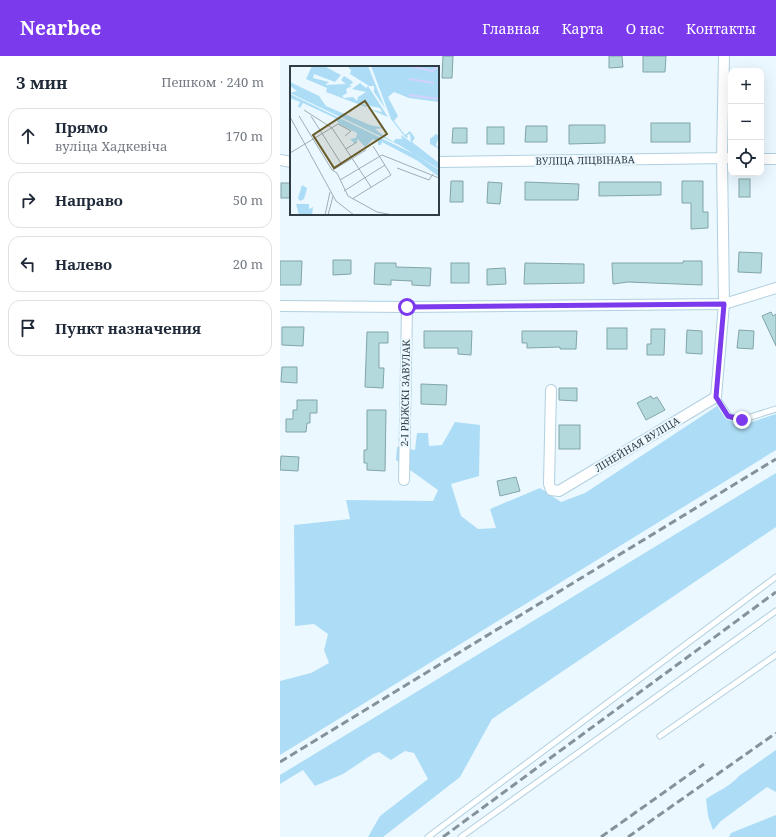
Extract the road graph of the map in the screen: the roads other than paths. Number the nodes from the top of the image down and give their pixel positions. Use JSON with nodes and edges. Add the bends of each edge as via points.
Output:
{"nodes":[{"id":1,"x":724,"y":56,"type":"edge"},
{"id":2,"x":726,"y":158,"type":"edge"},
{"id":3,"x":764,"y":159,"type":"edge"},
{"id":4,"x":776,"y":159,"type":"edge"},
{"id":5,"x":280,"y":160,"type":"edge"},
{"id":6,"x":290,"y":162,"type":"edge"},
{"id":7,"x":439,"y":162,"type":"edge"},
{"id":8,"x":776,"y":288,"type":"edge"},
{"id":9,"x":724,"y":304,"type":"junction"},
{"id":10,"x":280,"y":306,"type":"edge"},
{"id":11,"x":407,"y":307,"type":"junction"},
{"id":12,"x":551,"y":390,"type":"dead end"},
{"id":13,"x":716,"y":397,"type":"junction"},
{"id":14,"x":776,"y":409,"type":"edge"},
{"id":15,"x":404,"y":480,"type":"dead end"},
{"id":16,"x":776,"y":577,"type":"edge"},
{"id":17,"x":776,"y":611,"type":"edge"},
{"id":18,"x":776,"y":655,"type":"edge"},
{"id":19,"x":660,"y":736,"type":"dead end"},
{"id":20,"x":428,"y":837,"type":"edge"},
{"id":21,"x":462,"y":837,"type":"edge"}],
"edges":[{"from":1,"to":2,"type":"street"},
{"from":2,"to":7,"type":"street","name":"ВУЛІЦА ЛІЦВІНАВА"},
{"from":2,"to":9,"type":"street"},
{"from":3,"to":4,"type":"street"},
{"from":5,"to":6,"type":"street"},
{"from":8,"to":9,"type":"street"},
{"from":9,"to":11,"type":"street"},
{"from":9,"to":13,"type":"street"},
{"from":10,"to":11,"type":"street"},
{"from":11,"to":15,"type":"street","name":"2-І РЫЖСКІ ЗАВУЛАК"},
{"from":12,"to":13,"type":"street","name":"ЛІНЕЙНАЯ ВУЛІЦА","via":[[549,484],[551,490],[559,491]]},
{"from":13,"to":14,"type":"lane","via":[[728,416],[742,420]]},
{"from":16,"to":20,"type":"lane"},
{"from":17,"to":21,"type":"lane"},
{"from":18,"to":19,"type":"lane"}]}
